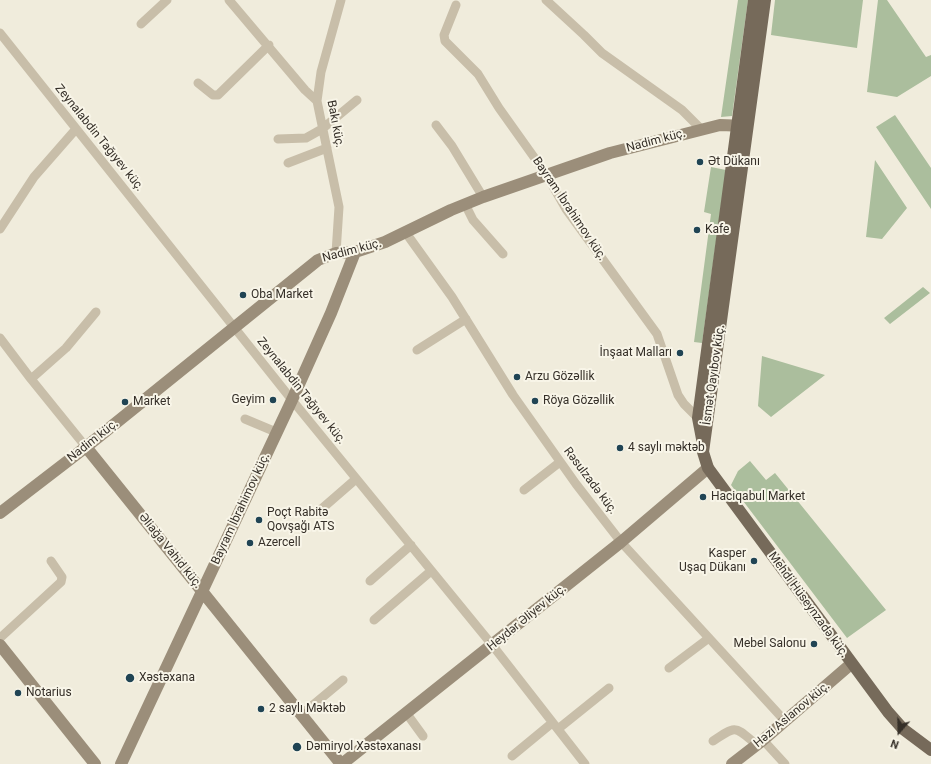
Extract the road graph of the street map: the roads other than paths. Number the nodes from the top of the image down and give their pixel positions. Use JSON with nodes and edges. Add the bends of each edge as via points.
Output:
{"nodes":[{"id":1,"x":167,"y":0,"type":"edge"},
{"id":2,"x":229,"y":0,"type":"edge"},
{"id":3,"x":341,"y":0,"type":"edge"},
{"id":4,"x":546,"y":0,"type":"edge"},
{"id":5,"x":754,"y":0,"type":"edge"},
{"id":6,"x":765,"y":0,"type":"edge"},
{"id":7,"x":456,"y":5,"type":"dead end"},
{"id":8,"x":142,"y":24,"type":"dead end"},
{"id":9,"x":2,"y":39,"type":"edge"},
{"id":10,"x":269,"y":45,"type":"junction"},
{"id":11,"x":198,"y":83,"type":"dead end"},
{"id":12,"x":357,"y":100,"type":"dead end"},
{"id":13,"x":317,"y":101,"type":"junction"},
{"id":14,"x":436,"y":124,"type":"dead end"},
{"id":15,"x":742,"y":125,"type":"junction"},
{"id":16,"x":76,"y":129,"type":"junction"},
{"id":17,"x":322,"y":129,"type":"junction"},
{"id":18,"x":702,"y":130,"type":"junction"},
{"id":19,"x":278,"y":139,"type":"dead end"},
{"id":20,"x":327,"y":148,"type":"junction"},
{"id":21,"x":288,"y":163,"type":"dead end"},
{"id":22,"x":546,"y":174,"type":"junction"},
{"id":23,"x":483,"y":197,"type":"junction"},
{"id":24,"x":465,"y":204,"type":"junction"},
{"id":25,"x":0,"y":229,"type":"edge"},
{"id":26,"x":406,"y":233,"type":"junction"},
{"id":27,"x":355,"y":252,"type":"junction"},
{"id":28,"x":336,"y":253,"type":"junction"},
{"id":29,"x":503,"y":254,"type":"dead end"},
{"id":30,"x":96,"y":312,"type":"dead end"},
{"id":31,"x":466,"y":319,"type":"junction"},
{"id":32,"x":235,"y":328,"type":"junction"},
{"id":33,"x":0,"y":338,"type":"edge"},
{"id":34,"x":417,"y":350,"type":"dead end"},
{"id":35,"x":31,"y":379,"type":"junction"},
{"id":36,"x":292,"y":400,"type":"junction"},
{"id":37,"x":698,"y":418,"type":"junction"},
{"id":38,"x":245,"y":419,"type":"dead end"},
{"id":39,"x":276,"y":432,"type":"junction"},
{"id":40,"x":703,"y":446,"type":"junction"},
{"id":41,"x":86,"y":447,"type":"junction"},
{"id":42,"x":560,"y":462,"type":"junction"},
{"id":43,"x":708,"y":468,"type":"junction"},
{"id":44,"x":356,"y":479,"type":"junction"},
{"id":45,"x":524,"y":490,"type":"dead end"},
{"id":46,"x":318,"y":512,"type":"dead end"},
{"id":47,"x":0,"y":513,"type":"edge"},
{"id":48,"x":621,"y":542,"type":"junction"},
{"id":49,"x":411,"y":546,"type":"junction"},
{"id":50,"x":51,"y":561,"type":"dead end"},
{"id":51,"x":431,"y":571,"type":"junction"},
{"id":52,"x":370,"y":581,"type":"dead end"},
{"id":53,"x":203,"y":592,"type":"junction"},
{"id":54,"x":374,"y":620,"type":"dead end"},
{"id":55,"x":0,"y":638,"type":"edge"},
{"id":56,"x":709,"y":638,"type":"junction"},
{"id":57,"x":0,"y":645,"type":"edge"},
{"id":58,"x":493,"y":646,"type":"junction"},
{"id":59,"x":851,"y":664,"type":"junction"},
{"id":60,"x":669,"y":668,"type":"dead end"},
{"id":61,"x":343,"y":680,"type":"dead end"},
{"id":62,"x":609,"y":688,"type":"dead end"},
{"id":63,"x":407,"y":714,"type":"junction"},
{"id":64,"x":301,"y":715,"type":"junction"},
{"id":65,"x":785,"y":721,"type":"junction"},
{"id":66,"x":555,"y":726,"type":"junction"},
{"id":67,"x":423,"y":736,"type":"dead end"},
{"id":68,"x":713,"y":741,"type":"dead end"},
{"id":69,"x":760,"y":742,"type":"junction"},
{"id":70,"x":931,"y":750,"type":"edge"},
{"id":71,"x":512,"y":756,"type":"dead end"},
{"id":72,"x":95,"y":764,"type":"edge"},
{"id":73,"x":122,"y":764,"type":"edge"},
{"id":74,"x":341,"y":764,"type":"edge"},
{"id":75,"x":585,"y":764,"type":"edge"},
{"id":76,"x":732,"y":764,"type":"edge"},
{"id":77,"x":785,"y":764,"type":"edge"}],
"edges":[{"from":1,"to":8,"type":"street"},
{"from":2,"to":10,"type":"street"},
{"from":3,"to":13,"type":"street","name":"Bakı küç.","via":[[321,72]]},
{"from":4,"to":18,"type":"street","via":[[602,54],[682,110]]},
{"from":5,"to":15,"type":"main road","name":"İsmət Qayıbov küç."},
{"from":6,"to":15,"type":"main road","name":"İsmət Qayıbov küç."},
{"from":7,"to":22,"type":"street","name":"Bayram İbrahimov küç.","via":[[444,35],[445,41],[478,74]]},
{"from":9,"to":16,"type":"street","name":"Zeynalabdin Tağıyev küç."},
{"from":10,"to":11,"type":"street","via":[[218,94],[213,95]]},
{"from":10,"to":13,"type":"street"},
{"from":12,"to":17,"type":"street"},
{"from":13,"to":17,"type":"street","name":"Bakı küç."},
{"from":14,"to":23,"type":"street"},
{"from":15,"to":18,"type":"main road","name":"Nadim küç."},
{"from":15,"to":37,"type":"main road","name":"İsmət Qayıbov küç."},
{"from":15,"to":40,"type":"main road","name":"İsmət Qayıbov küç."},
{"from":16,"to":25,"type":"street","via":[[34,177]]},
{"from":16,"to":32,"type":"street","name":"Zeynalabdin Tağıyev küç."},
{"from":17,"to":19,"type":"street","via":[[306,138]]},
{"from":17,"to":20,"type":"street","name":"Bakı küç."},
{"from":18,"to":22,"type":"main road","name":"Nadim küç.","via":[[610,153]]},
{"from":20,"to":21,"type":"street"},
{"from":20,"to":28,"type":"street","name":"Bakı küç.","via":[[339,207]]},
{"from":22,"to":23,"type":"main road","name":"Nadim küç."},
{"from":22,"to":37,"type":"street","name":"Bayram İbrahimov küç.","via":[[566,209],[657,334],[678,395]]},
{"from":23,"to":24,"type":"main road","name":"Nadim küç."},
{"from":24,"to":26,"type":"main road","name":"Nadim küç."},
{"from":24,"to":29,"type":"street","via":[[473,220]]},
{"from":26,"to":27,"type":"main road","name":"Nadim küç."},
{"from":26,"to":31,"type":"street","name":"Rəsulzadə küç."},
{"from":27,"to":28,"type":"main road","name":"Nadim küç."},
{"from":27,"to":36,"type":"main road","name":"Bayram İbrahimov küç."},
{"from":28,"to":32,"type":"main road","name":"Nadim küç.","via":[[318,260]]},
{"from":30,"to":35,"type":"street","via":[[66,348]]},
{"from":31,"to":34,"type":"street"},
{"from":31,"to":42,"type":"street","name":"Rəsulzadə küç.","via":[[513,395]]},
{"from":32,"to":36,"type":"street","name":"Zeynalabdin Tağıyev küç."},
{"from":32,"to":41,"type":"main road","name":"Nadim küç."},
{"from":33,"to":35,"type":"street","name":"Əliağa Vahid küç."},
{"from":35,"to":41,"type":"street","name":"Əliağa Vahid küç."},
{"from":36,"to":39,"type":"main road","name":"Bayram İbrahimov küç."},
{"from":36,"to":44,"type":"street","name":"Zeynalabdin Tağıyev küç."},
{"from":37,"to":40,"type":"main road","name":"İsmət Qayıbov küç."},
{"from":38,"to":39,"type":"street"},
{"from":39,"to":53,"type":"main road","name":"Bayram İbrahimov küç."},
{"from":40,"to":43,"type":"main road","name":"Mehdi Hüseynzadə küç."},
{"from":41,"to":47,"type":"main road","name":"Nadim küç."},
{"from":41,"to":53,"type":"main road","name":"Əliağa Vahid küç."},
{"from":42,"to":45,"type":"street"},
{"from":42,"to":48,"type":"street","name":"Rəsulzadə küç."},
{"from":43,"to":48,"type":"main road","name":"Heydər Əliyev küç."},
{"from":43,"to":59,"type":"main road","name":"Mehdi Hüseynzadə küç."},
{"from":44,"to":46,"type":"street"},
{"from":44,"to":49,"type":"street","name":"Zeynalabdin Tağıyev küç."},
{"from":48,"to":56,"type":"street","name":"Rəsulzadə küç."},
{"from":48,"to":58,"type":"main road","name":"Heydər Əliyev küç."},
{"from":49,"to":51,"type":"street","name":"Zeynalabdin Tağıyev küç."},
{"from":49,"to":52,"type":"street"},
{"from":50,"to":55,"type":"street","via":[[62,577],[61,582]]},
{"from":51,"to":54,"type":"street"},
{"from":51,"to":58,"type":"street","name":"Zeynalabdin Tağıyev küç."},
{"from":53,"to":64,"type":"main road","name":"Əliağa Vahid küç."},
{"from":53,"to":73,"type":"main road","name":"Bayram İbrahimov küç."},
{"from":56,"to":60,"type":"street"},
{"from":56,"to":65,"type":"street","name":"Rəsulzadə küç."},
{"from":57,"to":72,"type":"main road"},
{"from":58,"to":63,"type":"main road","name":"Heydər Əliyev küç."},
{"from":58,"to":66,"type":"street","name":"Zeynalabdin Tağıyev küç."},
{"from":59,"to":65,"type":"main road","name":"Həzi Aslanov küç."},
{"from":59,"to":70,"type":"main road","name":"Mehdi Hüseynzadə küç.","via":[[904,729]]},
{"from":61,"to":64,"type":"street"},
{"from":62,"to":66,"type":"street"},
{"from":63,"to":67,"type":"street"},
{"from":63,"to":74,"type":"main road","name":"Heydər Əliyev küç."},
{"from":64,"to":74,"type":"main road","name":"Əliağa Vahid küç."},
{"from":65,"to":69,"type":"main road","name":"Həzi Aslanov küç."},
{"from":66,"to":71,"type":"street"},
{"from":66,"to":75,"type":"street","name":"Zeynalabdin Tağıyev küç."},
{"from":68,"to":69,"type":"street","via":[[731,729],[737,729]]},
{"from":69,"to":76,"type":"main road","name":"Həzi Aslanov küç."},
{"from":69,"to":77,"type":"street"}]}
